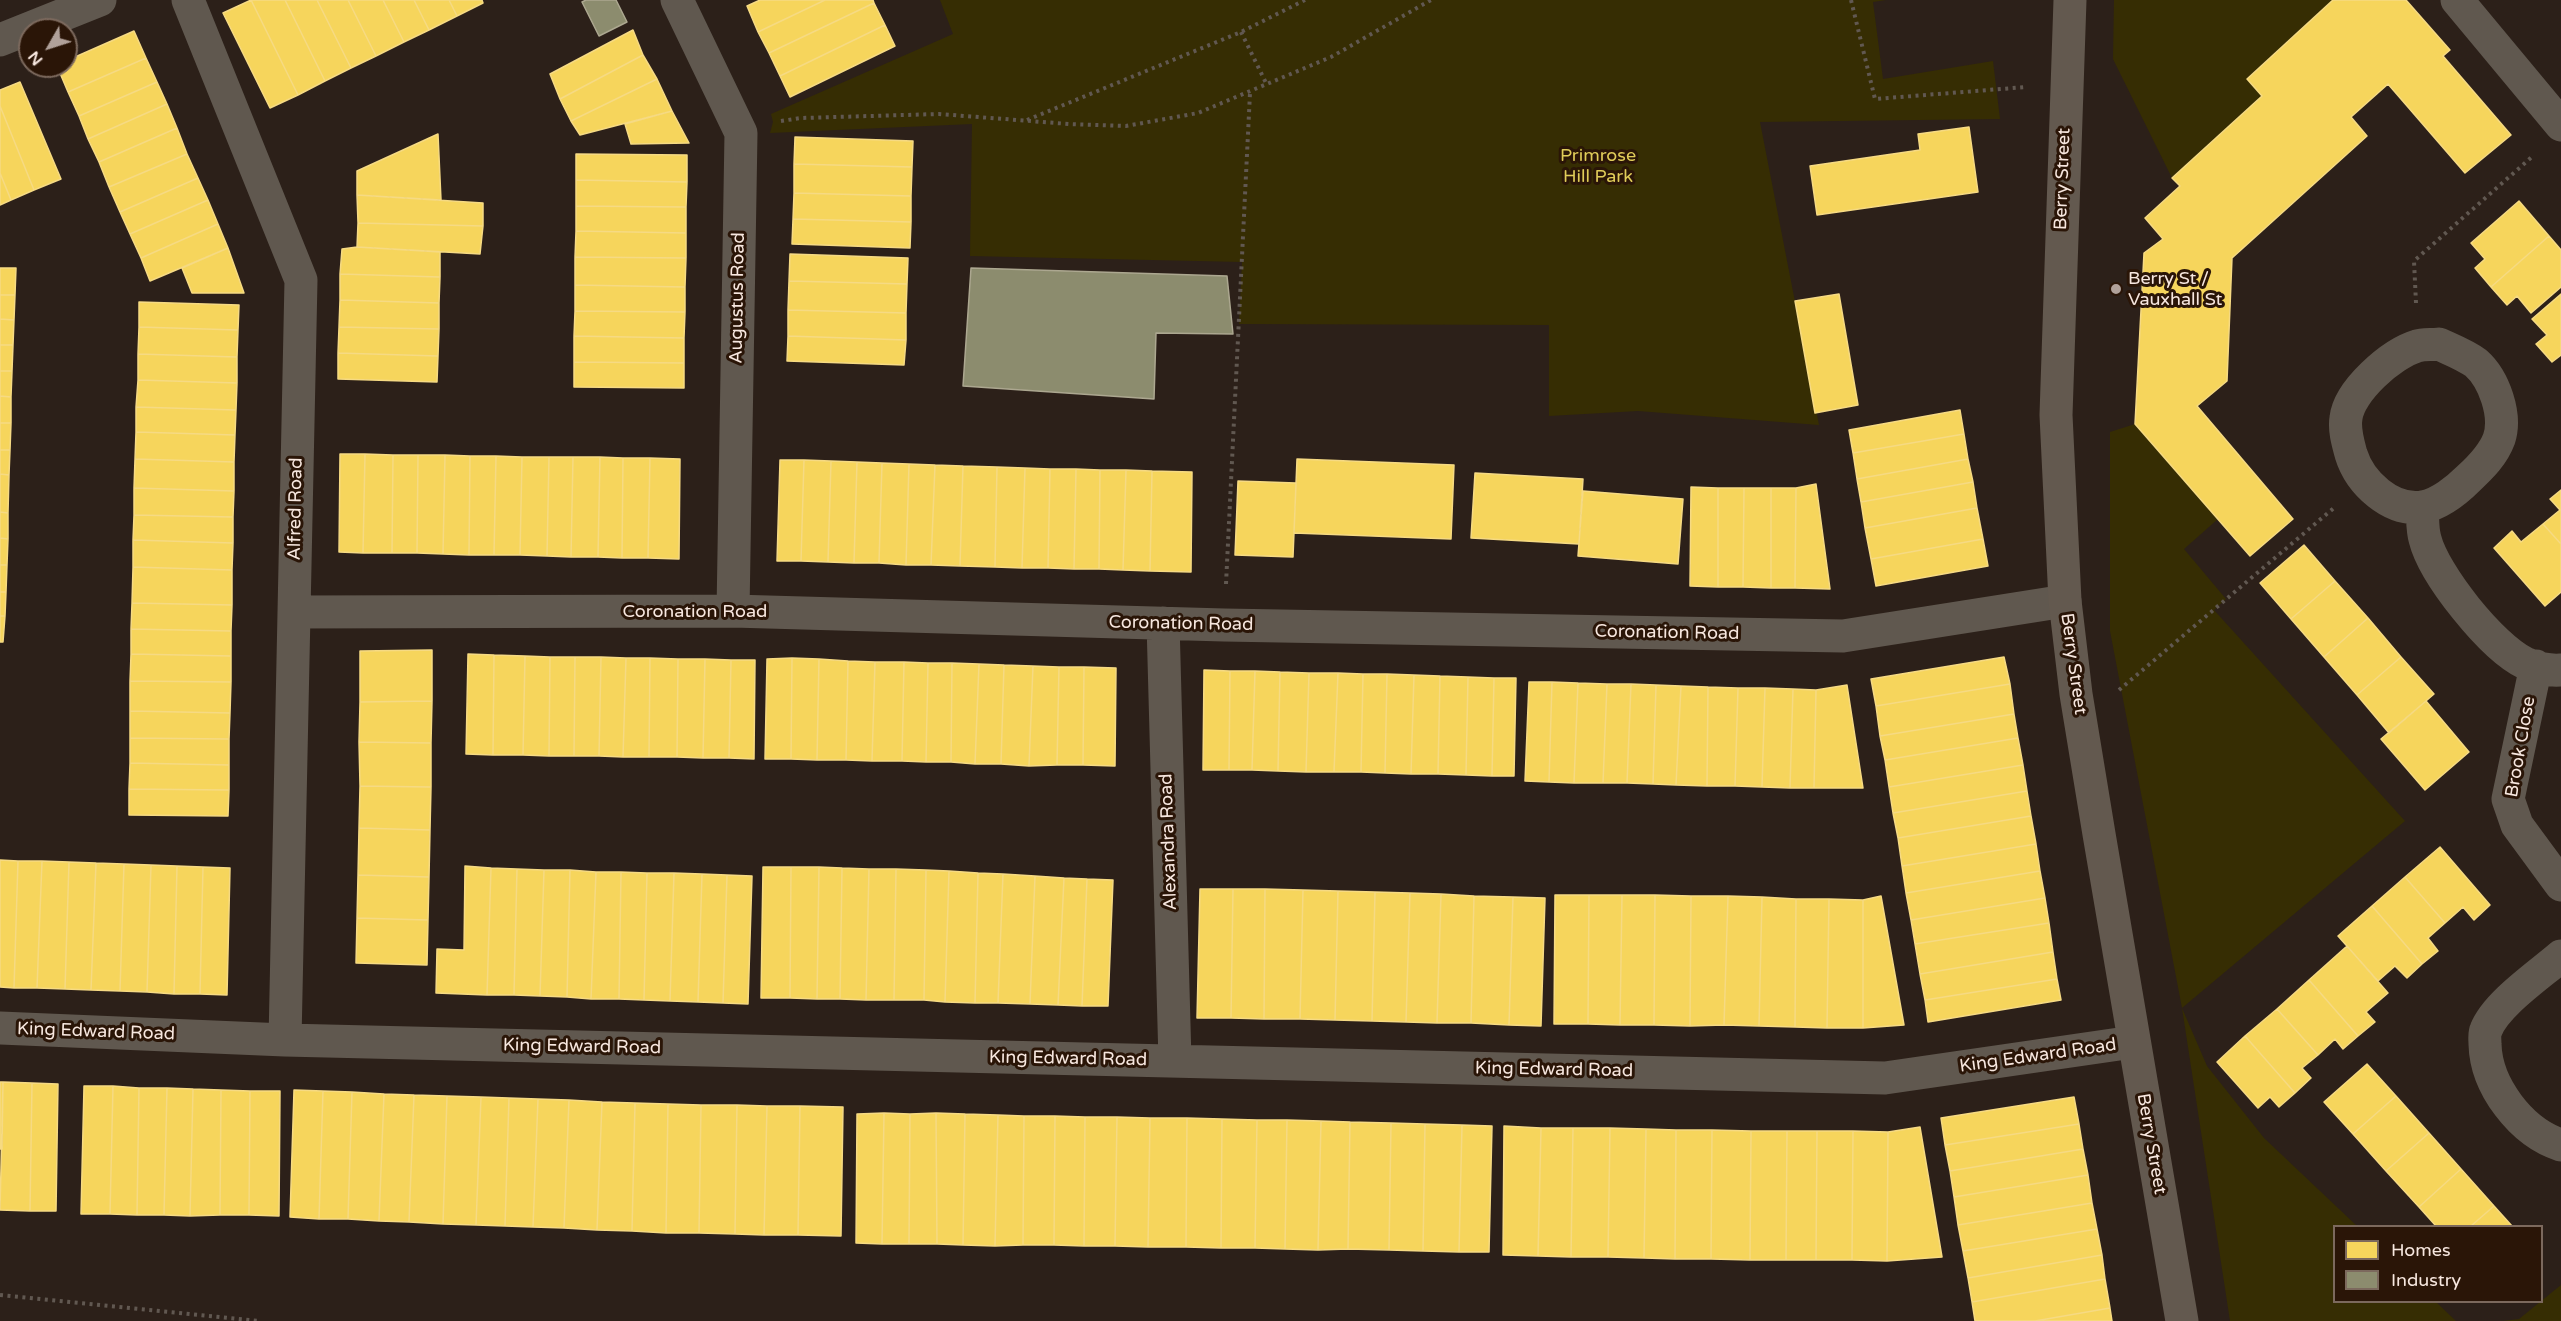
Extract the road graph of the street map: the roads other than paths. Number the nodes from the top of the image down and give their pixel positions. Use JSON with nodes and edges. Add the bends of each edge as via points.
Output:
{"nodes":[{"id":1,"x":100,"y":0,"type":"edge"},
{"id":2,"x":188,"y":0,"type":"edge"},
{"id":3,"x":677,"y":0,"type":"edge"},
{"id":4,"x":2070,"y":0,"type":"edge"},
{"id":5,"x":2457,"y":0,"type":"edge"},
{"id":6,"x":0,"y":40,"type":"edge"},
{"id":7,"x":2561,"y":125,"type":"edge"},
{"id":8,"x":2422,"y":507,"type":"junction"},
{"id":9,"x":2065,"y":601,"type":"junction"},
{"id":10,"x":733,"y":611,"type":"junction"},
{"id":11,"x":294,"y":612,"type":"junction"},
{"id":12,"x":1163,"y":623,"type":"junction"},
{"id":13,"x":2548,"y":668,"type":"edge"},
{"id":14,"x":2561,"y":885,"type":"edge"},
{"id":15,"x":2561,"y":956,"type":"edge"},
{"id":16,"x":0,"y":1028,"type":"edge"},
{"id":17,"x":285,"y":1040,"type":"junction"},
{"id":18,"x":2133,"y":1042,"type":"junction"},
{"id":19,"x":1175,"y":1061,"type":"junction"},
{"id":20,"x":2561,"y":1145,"type":"edge"},
{"id":21,"x":2182,"y":1321,"type":"edge"}],
"edges":[{"from":1,"to":6,"type":"street"},
{"from":2,"to":11,"type":"street","name":"Alfred Road","via":[[301,280]]},
{"from":3,"to":10,"type":"street","name":"Augustus Road","via":[[741,133]]},
{"from":4,"to":9,"type":"street","name":"Berry Street","via":[[2056,415]]},
{"from":5,"to":7,"type":"street"},
{"from":8,"to":8,"type":"street","via":[[2389,502],[2365,481],[2354,461],[2345,419],[2362,384],[2399,355],[2417,346],[2439,344],[2477,364],[2492,385],[2500,409],[2499,437],[2486,462],[2445,497]]},
{"from":8,"to":13,"type":"street","via":[[2425,539],[2460,600],[2503,649],[2526,664]]},
{"from":9,"to":12,"type":"street","name":"Coronation Road","via":[[1843,636]]},
{"from":9,"to":18,"type":"street","name":"Berry Street","via":[[2076,694]]},
{"from":10,"to":11,"type":"street","name":"Coronation Road"},
{"from":10,"to":12,"type":"street","name":"Coronation Road"},
{"from":11,"to":17,"type":"street","name":"Alfred Road"},
{"from":12,"to":19,"type":"street","name":"Alexandra Road"},
{"from":13,"to":14,"type":"street","name":"Brook Close","via":[[2508,799],[2517,825]]},
{"from":15,"to":20,"type":"street","via":[[2499,1010],[2485,1032],[2485,1059],[2497,1092],[2526,1124]]},
{"from":16,"to":17,"type":"street","name":"King Edward Road"},
{"from":17,"to":19,"type":"street","name":"King Edward Road"},
{"from":18,"to":19,"type":"street","name":"King Edward Road","via":[[1885,1078]]},
{"from":18,"to":21,"type":"street","name":"Berry Street"}]}
